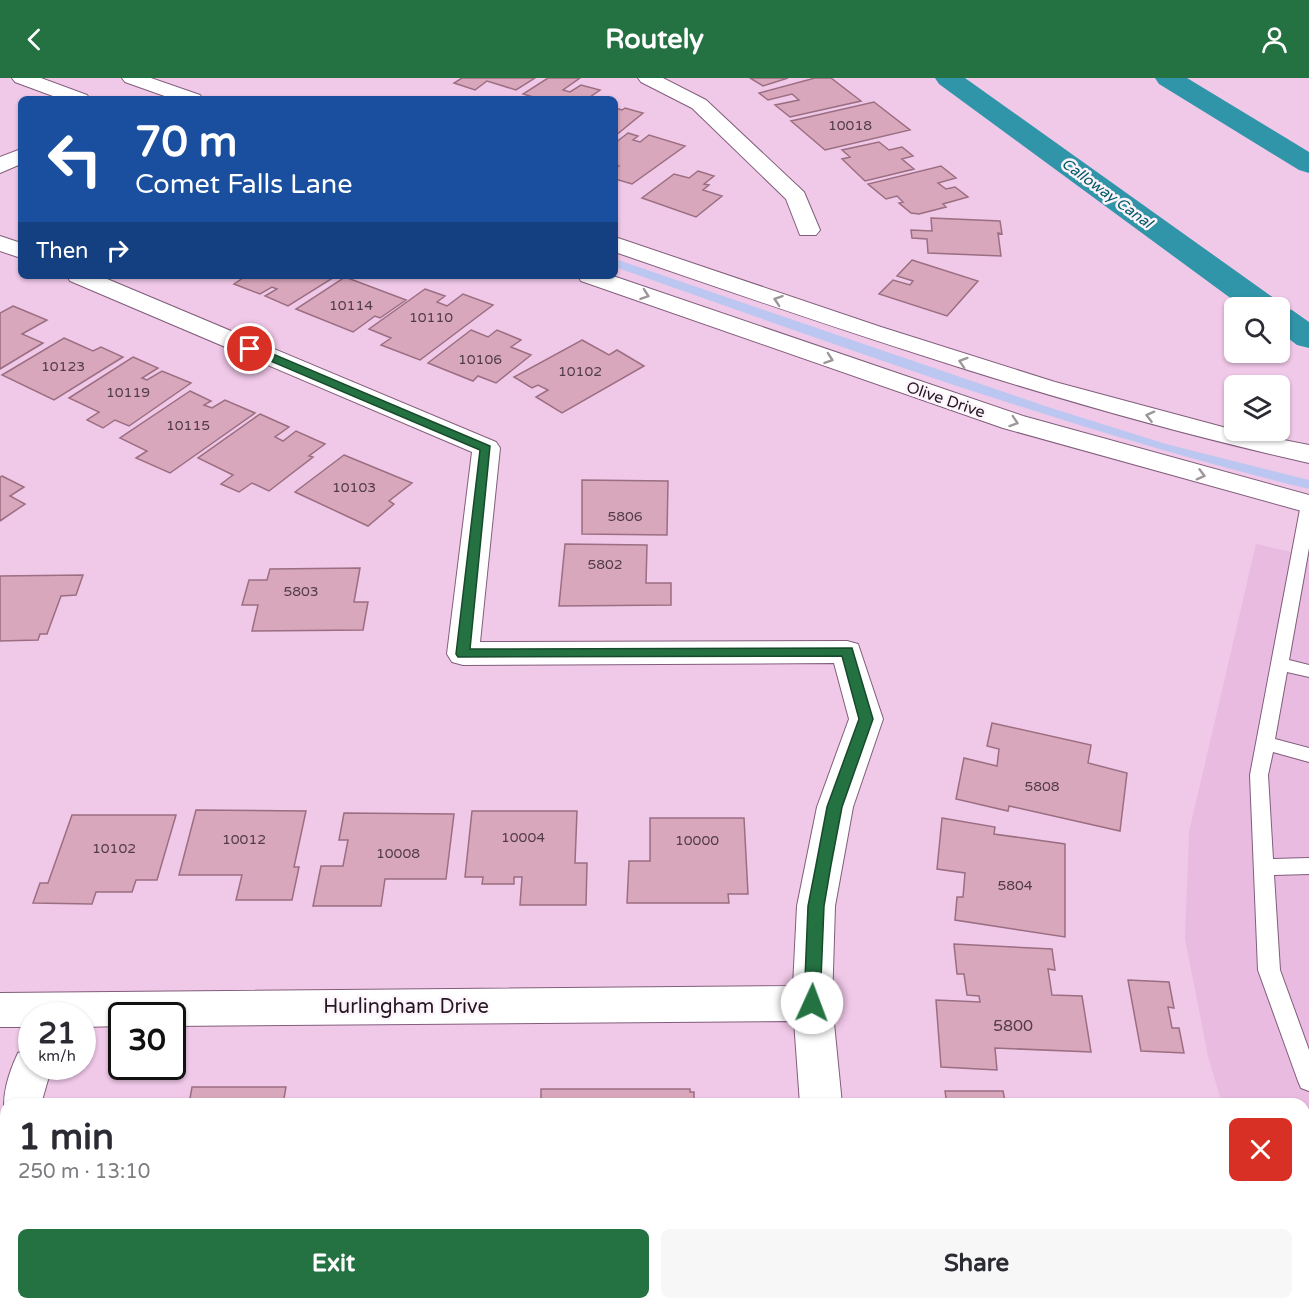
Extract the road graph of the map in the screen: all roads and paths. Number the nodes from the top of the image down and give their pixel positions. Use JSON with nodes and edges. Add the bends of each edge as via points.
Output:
{"nodes":[{"id":1,"x":22,"y":78,"type":"edge"},
{"id":2,"x":132,"y":78,"type":"edge"},
{"id":3,"x":648,"y":78,"type":"edge"},
{"id":4,"x":72,"y":96,"type":"edge"},
{"id":5,"x":184,"y":96,"type":"edge"},
{"id":6,"x":18,"y":157,"type":"edge"},
{"id":7,"x":0,"y":166,"type":"edge"},
{"id":8,"x":808,"y":230,"type":"dead end"},
{"id":9,"x":0,"y":243,"type":"edge"},
{"id":10,"x":618,"y":245,"type":"edge"},
{"id":11,"x":18,"y":250,"type":"edge"},
{"id":12,"x":86,"y":279,"type":"edge"},
{"id":13,"x":599,"y":279,"type":"edge"},
{"id":14,"x":1309,"y":454,"type":"edge"},
{"id":15,"x":1309,"y":504,"type":"edge"},
{"id":16,"x":1279,"y":664,"type":"junction"},
{"id":17,"x":1309,"y":671,"type":"edge"},
{"id":18,"x":1265,"y":743,"type":"junction"},
{"id":19,"x":1309,"y":755,"type":"edge"},
{"id":20,"x":1309,"y":866,"type":"edge"},
{"id":21,"x":1264,"y":867,"type":"junction"},
{"id":22,"x":812,"y":1003,"type":"junction"},
{"id":23,"x":0,"y":1010,"type":"edge"},
{"id":24,"x":18,"y":1011,"type":"edge"},
{"id":25,"x":96,"y":1011,"type":"edge"},
{"id":26,"x":28,"y":1080,"type":"edge"},
{"id":27,"x":1309,"y":1081,"type":"edge"},
{"id":28,"x":22,"y":1098,"type":"edge"},
{"id":29,"x":820,"y":1098,"type":"edge"}],
"edges":[{"from":1,"to":4,"type":"street"},
{"from":2,"to":5,"type":"street"},
{"from":3,"to":8,"type":"street","via":[[699,104],[796,197]]},
{"from":6,"to":7,"type":"street"},
{"from":9,"to":11,"type":"street"},
{"from":14,"to":10,"type":"street","one_way":true,"via":[[1114,407],[1000,374]]},
{"from":12,"to":22,"type":"street","via":[[486,448],[463,654],[847,651],[866,719],[835,807],[828,842],[816,906]]},
{"from":13,"to":15,"type":"street","name":"Olive Drive","one_way":true,"via":[[1013,422]]},
{"from":15,"to":16,"type":"lane"},
{"from":16,"to":17,"type":"lane"},
{"from":16,"to":18,"type":"lane"},
{"from":18,"to":19,"type":"lane"},
{"from":18,"to":21,"type":"lane","via":[[1259,775]]},
{"from":20,"to":21,"type":"lane"},
{"from":21,"to":27,"type":"lane","via":[[1269,970]]},
{"from":22,"to":25,"type":"street","name":"Hurlingham Drive"},
{"from":22,"to":29,"type":"street"},
{"from":23,"to":24,"type":"street","name":"Hurlingham Drive"},
{"from":26,"to":28,"type":"street"}]}
